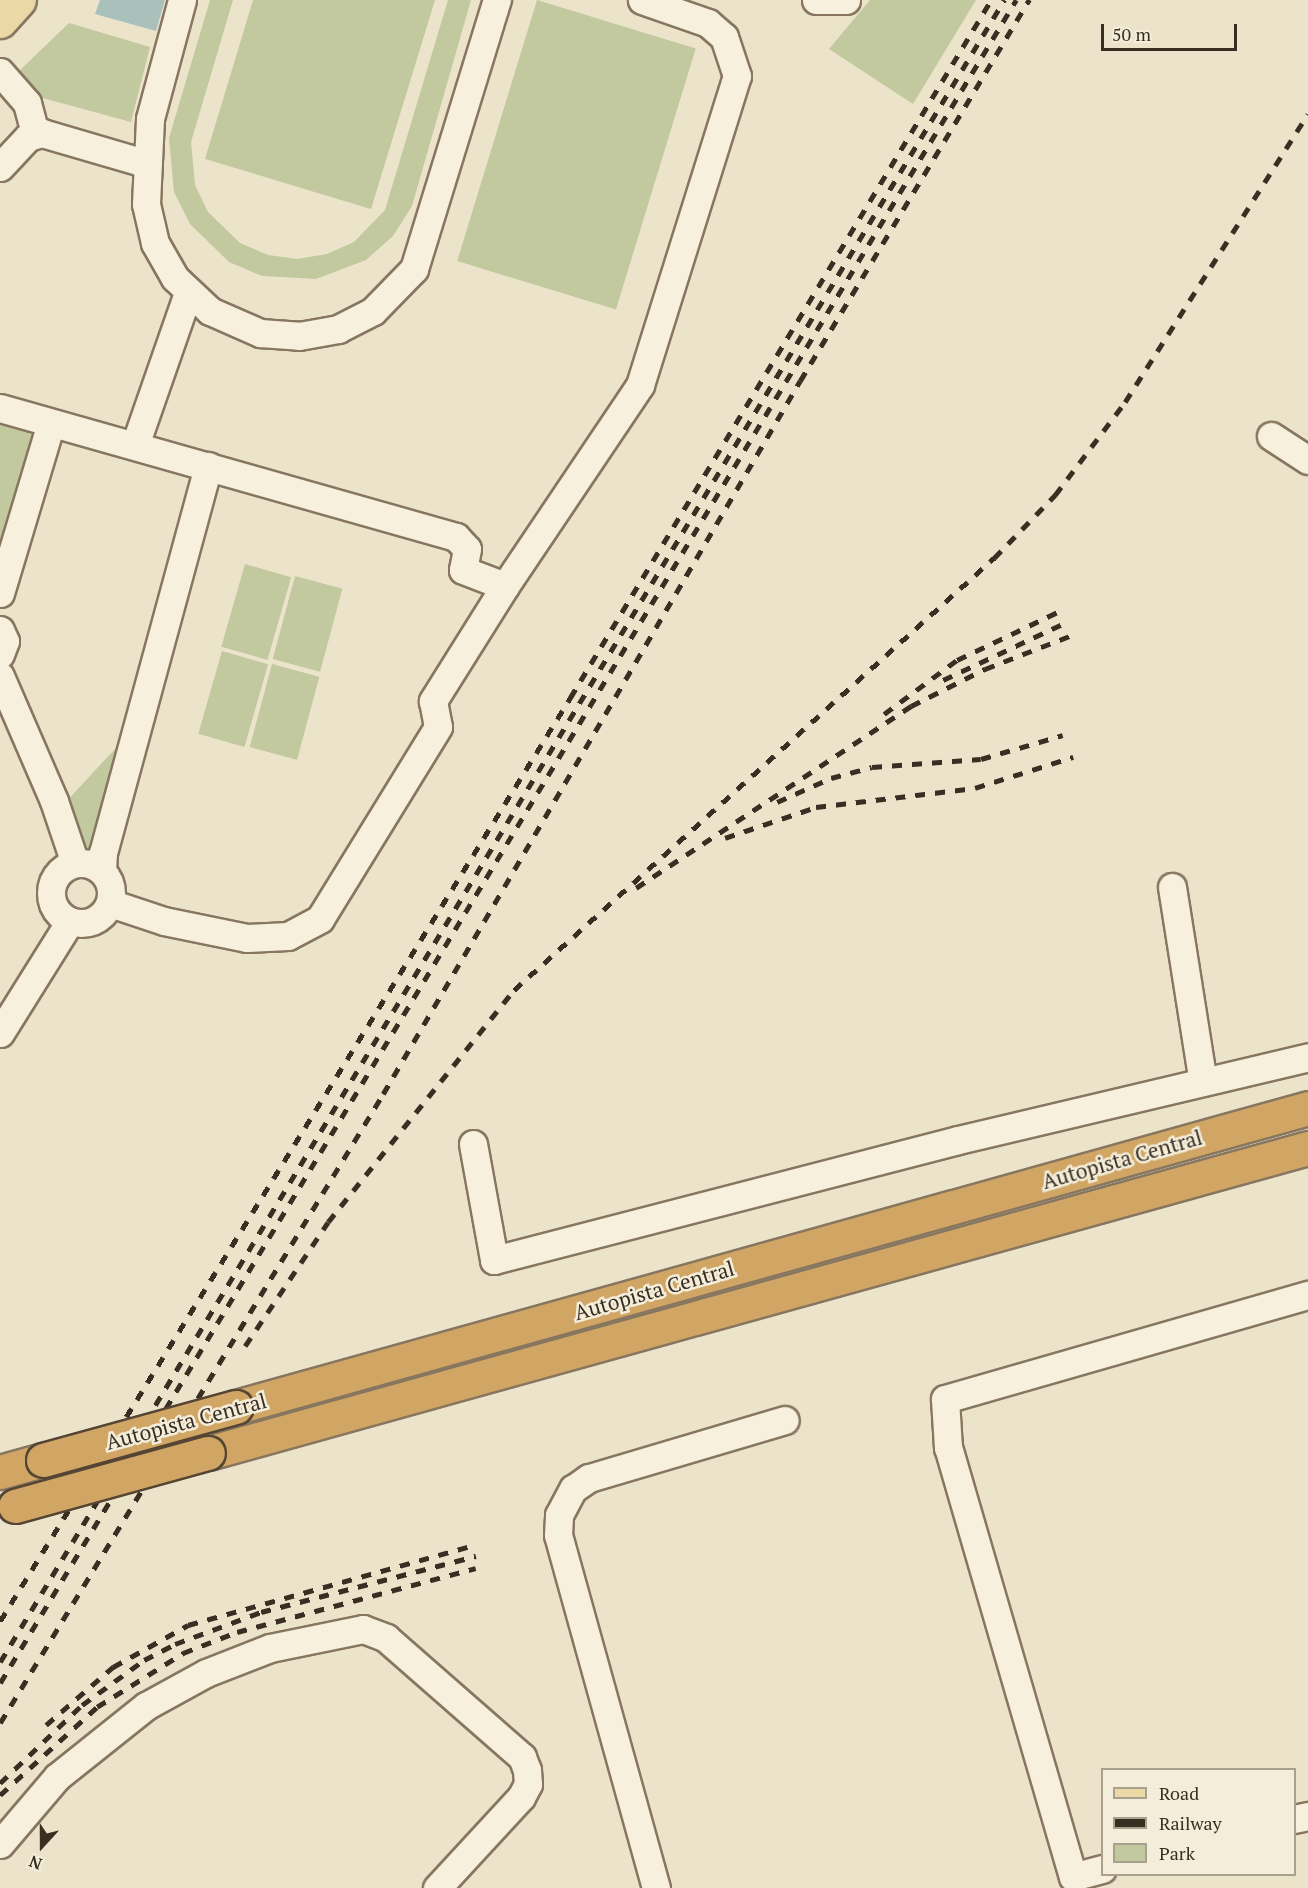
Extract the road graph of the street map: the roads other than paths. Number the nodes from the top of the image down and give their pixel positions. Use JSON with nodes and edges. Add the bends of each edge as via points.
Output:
{"nodes":[{"id":1,"x":19,"y":0,"type":"edge"},
{"id":2,"x":182,"y":0,"type":"edge"},
{"id":3,"x":497,"y":0,"type":"edge"},
{"id":4,"x":642,"y":0,"type":"edge"},
{"id":5,"x":816,"y":0,"type":"edge"},
{"id":6,"x":846,"y":0,"type":"edge"},
{"id":7,"x":0,"y":21,"type":"edge"},
{"id":8,"x":0,"y":72,"type":"edge"},
{"id":9,"x":35,"y":133,"type":"junction"},
{"id":10,"x":148,"y":164,"type":"junction"},
{"id":11,"x":0,"y":167,"type":"edge"},
{"id":12,"x":188,"y":293,"type":"junction"},
{"id":13,"x":0,"y":408,"type":"edge"},
{"id":14,"x":51,"y":423,"type":"junction"},
{"id":15,"x":1272,"y":436,"type":"dead end"},
{"id":16,"x":135,"y":446,"type":"junction"},
{"id":17,"x":1308,"y":460,"type":"edge"},
{"id":18,"x":208,"y":466,"type":"junction"},
{"id":19,"x":505,"y":586,"type":"junction"},
{"id":20,"x":0,"y":593,"type":"edge"},
{"id":21,"x":0,"y":630,"type":"edge"},
{"id":22,"x":0,"y":654,"type":"edge"},
{"id":23,"x":0,"y":676,"type":"edge"},
{"id":24,"x":75,"y":863,"type":"junction"},
{"id":25,"x":102,"y":871,"type":"junction"},
{"id":26,"x":1172,"y":887,"type":"dead end"},
{"id":27,"x":110,"y":903,"type":"junction"},
{"id":28,"x":70,"y":921,"type":"junction"},
{"id":29,"x":0,"y":1033,"type":"edge"},
{"id":30,"x":1308,"y":1056,"type":"edge"},
{"id":31,"x":1203,"y":1082,"type":"junction"},
{"id":32,"x":1308,"y":1108,"type":"edge"},
{"id":33,"x":473,"y":1144,"type":"dead end"},
{"id":34,"x":1308,"y":1148,"type":"edge"},
{"id":35,"x":1308,"y":1294,"type":"edge"},
{"id":36,"x":784,"y":1420,"type":"dead end"},
{"id":37,"x":0,"y":1472,"type":"edge"},
{"id":38,"x":7,"y":1509,"type":"edge"},
{"id":39,"x":0,"y":1844,"type":"edge"},
{"id":40,"x":1101,"y":1869,"type":"edge"},
{"id":41,"x":437,"y":1888,"type":"edge"},
{"id":42,"x":656,"y":1888,"type":"edge"}],
"edges":[{"from":1,"to":7,"type":"main road"},
{"from":2,"to":10,"type":"street","via":[[150,119]]},
{"from":3,"to":12,"type":"street","via":[[414,269],[389,299],[338,329],[279,336],[223,319]]},
{"from":4,"to":19,"type":"street","via":[[708,23],[728,45],[737,76],[640,385]]},
{"from":5,"to":6,"type":"street"},
{"from":8,"to":9,"type":"street","via":[[27,103]]},
{"from":9,"to":10,"type":"street"},
{"from":9,"to":11,"type":"street"},
{"from":10,"to":12,"type":"street","via":[[149,224],[164,261]]},
{"from":12,"to":16,"type":"street"},
{"from":13,"to":14,"type":"street"},
{"from":14,"to":16,"type":"street"},
{"from":14,"to":20,"type":"street"},
{"from":15,"to":17,"type":"street"},
{"from":16,"to":18,"type":"street"},
{"from":18,"to":19,"type":"street","via":[[456,537],[467,549],[463,570]]},
{"from":18,"to":25,"type":"street","via":[[106,842]]},
{"from":19,"to":27,"type":"street","via":[[433,701],[438,727],[320,920],[288,936],[247,938],[164,921]]},
{"from":21,"to":22,"type":"street","via":[[5,641]]},
{"from":23,"to":24,"type":"street","via":[[54,801]]},
{"from":24,"to":25,"type":"street","via":[[85,862]]},
{"from":24,"to":28,"type":"street","via":[[58,872],[50,894],[53,906]]},
{"from":25,"to":27,"type":"street","via":[[108,879]]},
{"from":26,"to":31,"type":"street"},
{"from":27,"to":28,"type":"street","via":[[98,918],[80,923]]},
{"from":28,"to":29,"type":"street"},
{"from":30,"to":31,"type":"street"},
{"from":31,"to":33,"type":"street","via":[[494,1260]]},
{"from":32,"to":37,"type":"highway","name":"Autopista Central","bridge":true},
{"from":34,"to":38,"type":"highway","name":"Autopista Central","bridge":true},
{"from":35,"to":40,"type":"street","via":[[945,1399],[948,1448],[1073,1877]]},
{"from":36,"to":42,"type":"street","via":[[589,1478],[573,1489],[559,1515],[558,1535]]},
{"from":39,"to":41,"type":"street","via":[[57,1777],[117,1726],[156,1701],[206,1673],[270,1648],[363,1629],[386,1638],[522,1757],[527,1770],[528,1784],[521,1797]]}]}
